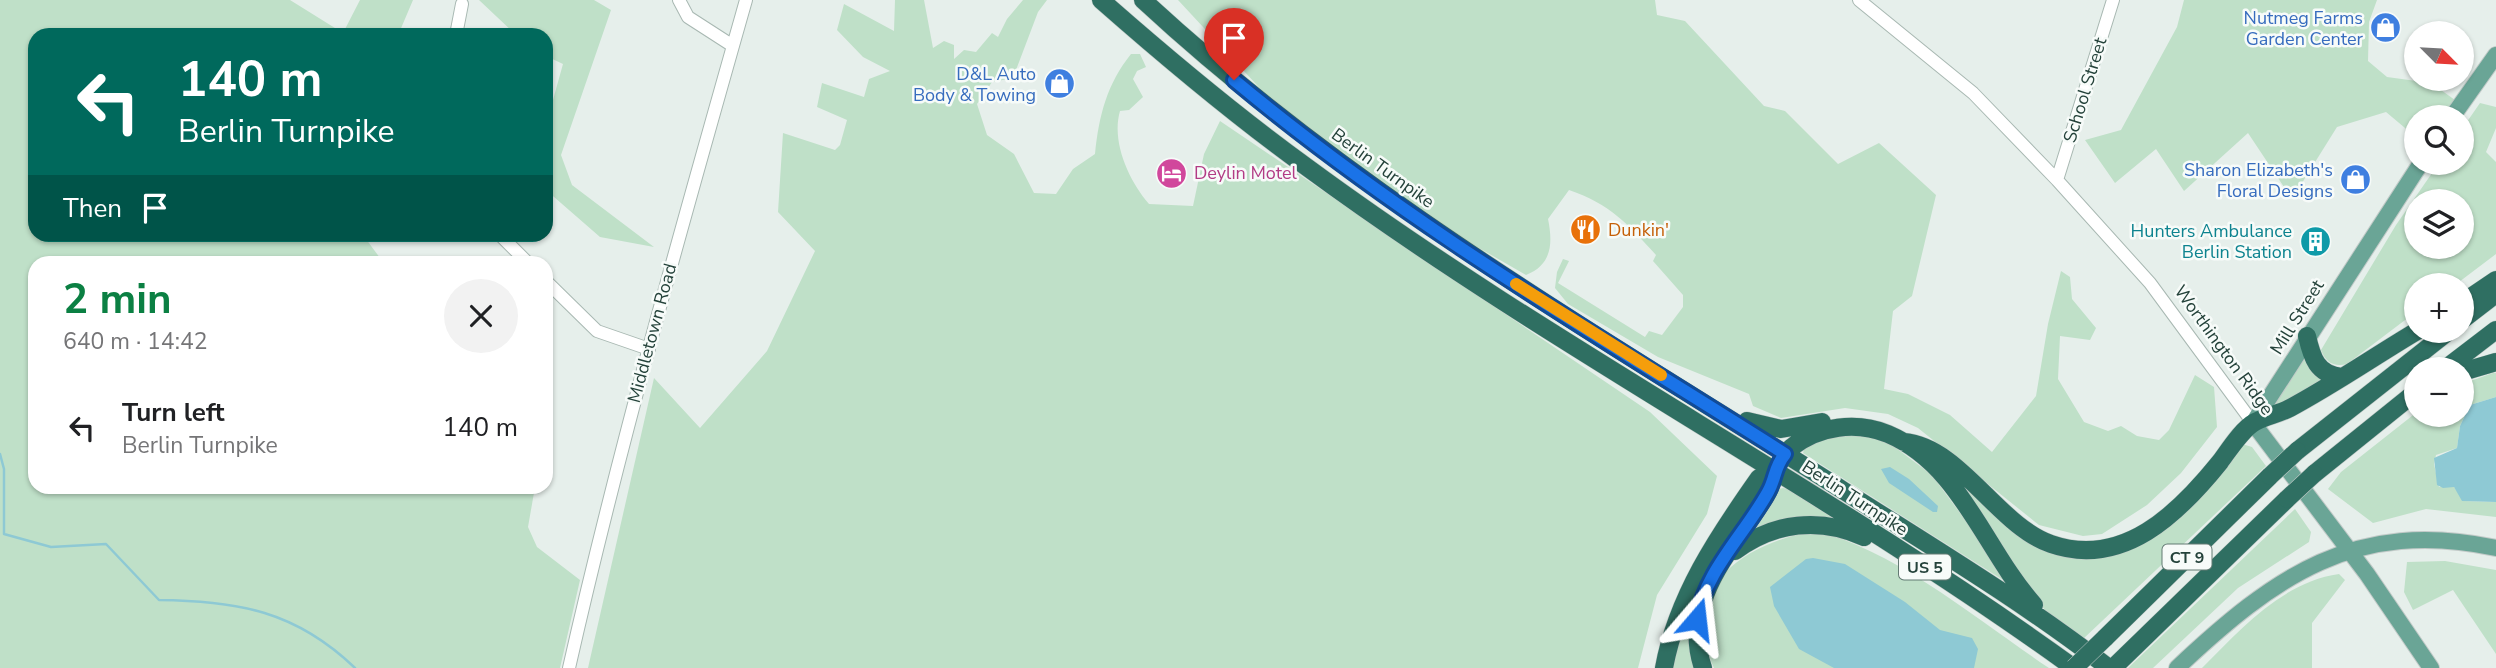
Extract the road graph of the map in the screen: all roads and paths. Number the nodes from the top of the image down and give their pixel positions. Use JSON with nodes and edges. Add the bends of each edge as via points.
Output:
{"nodes":[{"id":1,"x":678,"y":0,"type":"edge"},
{"id":2,"x":746,"y":0,"type":"edge"},
{"id":3,"x":1101,"y":0,"type":"edge"},
{"id":4,"x":1143,"y":0,"type":"edge"},
{"id":5,"x":1859,"y":0,"type":"edge"},
{"id":6,"x":2113,"y":0,"type":"edge"},
{"id":7,"x":462,"y":4,"type":"dead end"},
{"id":8,"x":457,"y":28,"type":"edge"},
{"id":9,"x":733,"y":46,"type":"junction"},
{"id":10,"x":2496,"y":55,"type":"edge"},
{"id":11,"x":2461,"y":105,"type":"edge"},
{"id":12,"x":2413,"y":175,"type":"edge"},
{"id":13,"x":2057,"y":180,"type":"junction"},
{"id":14,"x":507,"y":242,"type":"edge"},
{"id":15,"x":521,"y":256,"type":"edge"},
{"id":16,"x":2496,"y":280,"type":"edge"},
{"id":17,"x":553,"y":288,"type":"edge"},
{"id":18,"x":2496,"y":294,"type":"edge"},
{"id":19,"x":2474,"y":295,"type":"edge"},
{"id":20,"x":2474,"y":311,"type":"edge"},
{"id":21,"x":2496,"y":330,"type":"edge"},
{"id":22,"x":2307,"y":336,"type":"junction"},
{"id":23,"x":2404,"y":339,"type":"edge"},
{"id":24,"x":2434,"y":343,"type":"edge"},
{"id":25,"x":649,"y":349,"type":"junction"},
{"id":26,"x":2461,"y":357,"type":"edge"},
{"id":27,"x":2496,"y":362,"type":"edge"},
{"id":28,"x":2474,"y":368,"type":"edge"},
{"id":29,"x":2341,"y":377,"type":"junction"},
{"id":30,"x":2404,"y":402,"type":"edge"},
{"id":31,"x":1719,"y":412,"type":"junction"},
{"id":32,"x":2253,"y":423,"type":"junction"},
{"id":33,"x":1839,"y":427,"type":"junction"},
{"id":34,"x":1904,"y":442,"type":"junction"},
{"id":35,"x":1785,"y":454,"type":"junction"},
{"id":36,"x":1773,"y":470,"type":"junction"},
{"id":37,"x":2496,"y":548,"type":"edge"},
{"id":38,"x":1897,"y":550,"type":"junction"},
{"id":39,"x":2350,"y":552,"type":"junction"},
{"id":40,"x":1724,"y":559,"type":"junction"},
{"id":41,"x":2049,"y":624,"type":"junction"},
{"id":42,"x":569,"y":668,"type":"edge"},
{"id":43,"x":1664,"y":668,"type":"edge"},
{"id":44,"x":1703,"y":668,"type":"edge"},
{"id":45,"x":2074,"y":668,"type":"edge"},
{"id":46,"x":2111,"y":668,"type":"edge"},
{"id":47,"x":2178,"y":668,"type":"edge"},
{"id":48,"x":2431,"y":668,"type":"edge"}],
"edges":[{"from":1,"to":9,"type":"street","via":[[688,18]]},
{"from":2,"to":9,"type":"street","name":"Middletown Road"},
{"from":3,"to":36,"type":"highway","name":"Berlin Turnpike","number":"US 5","via":[[1200,85],[1338,190]]},
{"from":4,"to":31,"type":"highway","name":"Berlin Turnpike","number":"US 5","via":[[1262,102],[1399,206]]},
{"from":5,"to":13,"type":"street","name":"Worthington Ridge","via":[[1973,93]]},
{"from":6,"to":13,"type":"street","name":"School Street"},
{"from":7,"to":8,"type":"street"},
{"from":9,"to":25,"type":"street","name":"Middletown Road"},
{"from":10,"to":11,"type":"main road"},
{"from":12,"to":22,"type":"main road","name":"Mill Street"},
{"from":13,"to":32,"type":"street","name":"Worthington Ridge","via":[[2150,283]]},
{"from":14,"to":15,"type":"street"},
{"from":16,"to":19,"type":"highway"},
{"from":17,"to":25,"type":"street","via":[[597,331]]},
{"from":18,"to":20,"type":"highway"},
{"from":21,"to":26,"type":"highway"},
{"from":22,"to":29,"type":"highway","via":[[2319,369]]},
{"from":22,"to":32,"type":"main road","name":"Mill Street"},
{"from":23,"to":29,"type":"highway"},
{"from":24,"to":45,"type":"highway","number":"CT 9","bridge":true,"via":[[2297,451]]},
{"from":25,"to":42,"type":"street","name":"Middletown Road"},
{"from":27,"to":28,"type":"highway"},
{"from":29,"to":32,"type":"highway","via":[[2287,410]]},
{"from":30,"to":46,"type":"highway","number":"CT 9","bridge":true,"via":[[2314,474]]},
{"from":31,"to":33,"type":"highway","via":[[1772,429],[1821,422]]},
{"from":31,"to":35,"type":"highway","name":"Berlin Turnpike","number":"US 5"},
{"from":32,"to":34,"type":"highway","via":[[2165,521],[2129,541],[2087,549],[2062,547],[2034,537],[1940,458],[1922,446]]},
{"from":32,"to":39,"type":"main road","name":"Worthington Ridge"},
{"from":33,"to":34,"type":"highway","via":[[1871,429]]},
{"from":33,"to":35,"type":"highway","via":[[1809,436]]},
{"from":34,"to":41,"type":"highway","via":[[1951,484],[2007,574]]},
{"from":35,"to":36,"type":"highway"},
{"from":35,"to":41,"type":"highway","name":"Berlin Turnpike","number":"US 5"},
{"from":36,"to":38,"type":"highway","name":"Berlin Turnpike","number":"US 5"},
{"from":36,"to":40,"type":"highway","via":[[1770,489]]},
{"from":36,"to":43,"type":"highway","via":[[1759,478],[1694,580],[1673,627]]},
{"from":37,"to":39,"type":"main road","via":[[2421,539]]},
{"from":38,"to":40,"type":"highway","via":[[1842,528],[1810,524],[1758,536]]},
{"from":38,"to":45,"type":"highway","name":"Berlin Turnpike","number":"US 5"},
{"from":39,"to":47,"type":"main road","via":[[2304,570],[2260,595]]},
{"from":39,"to":48,"type":"main road","name":"Worthington Ridge"},
{"from":40,"to":44,"type":"highway","via":[[1705,590],[1698,614]]},
{"from":41,"to":46,"type":"highway","name":"Berlin Turnpike","number":"US 5"}]}
